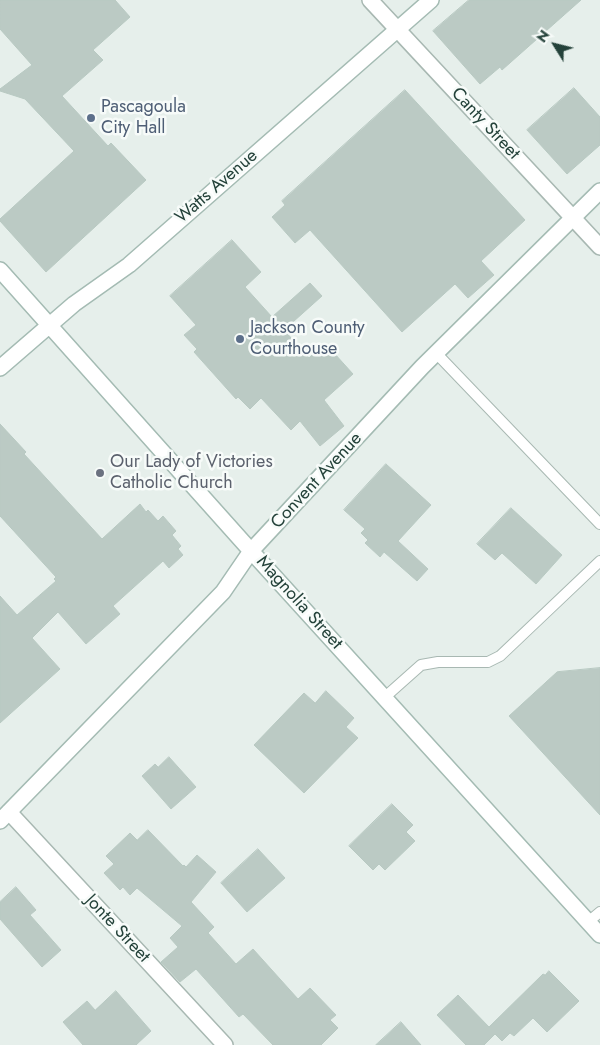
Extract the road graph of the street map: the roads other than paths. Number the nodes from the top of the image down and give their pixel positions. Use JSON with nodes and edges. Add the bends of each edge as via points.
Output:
{"nodes":[{"id":1,"x":370,"y":0,"type":"edge"},
{"id":2,"x":431,"y":0,"type":"edge"},
{"id":3,"x":397,"y":30,"type":"junction"},
{"id":4,"x":600,"y":191,"type":"edge"},
{"id":5,"x":572,"y":218,"type":"junction"},
{"id":6,"x":600,"y":247,"type":"edge"},
{"id":7,"x":0,"y":270,"type":"edge"},
{"id":8,"x":49,"y":324,"type":"junction"},
{"id":9,"x":436,"y":353,"type":"junction"},
{"id":10,"x":0,"y":368,"type":"edge"},
{"id":11,"x":600,"y":524,"type":"edge"},
{"id":12,"x":251,"y":550,"type":"junction"},
{"id":13,"x":600,"y":562,"type":"edge"},
{"id":14,"x":385,"y":697,"type":"junction"},
{"id":15,"x":4,"y":817,"type":"edge"},
{"id":16,"x":600,"y":912,"type":"edge"},
{"id":17,"x":588,"y":922,"type":"junction"},
{"id":18,"x":600,"y":935,"type":"edge"},
{"id":19,"x":225,"y":1045,"type":"edge"}],
"edges":[{"from":1,"to":3,"type":"street","name":"Canty Street"},
{"from":2,"to":3,"type":"street","name":"Watts Avenue"},
{"from":3,"to":5,"type":"street","name":"Canty Street"},
{"from":3,"to":8,"type":"street","name":"Watts Avenue","via":[[128,265]]},
{"from":4,"to":5,"type":"street","name":"Convent Avenue"},
{"from":5,"to":6,"type":"street","name":"Canty Street"},
{"from":5,"to":9,"type":"street","name":"Convent Avenue"},
{"from":7,"to":8,"type":"street","name":"Magnolia Street"},
{"from":8,"to":10,"type":"street","name":"Watts Avenue"},
{"from":8,"to":12,"type":"street","name":"Magnolia Street"},
{"from":9,"to":11,"type":"lane"},
{"from":9,"to":12,"type":"street","name":"Convent Avenue"},
{"from":12,"to":14,"type":"street","name":"Magnolia Street"},
{"from":12,"to":15,"type":"street","name":"Convent Avenue","via":[[223,592]]},
{"from":13,"to":14,"type":"lane","via":[[500,656],[488,662],[421,665]]},
{"from":14,"to":17,"type":"street","name":"Magnolia Street"},
{"from":15,"to":19,"type":"street","name":"Jonte Street"},
{"from":16,"to":17,"type":"lane"},
{"from":17,"to":18,"type":"street","name":"Magnolia Street"}]}
